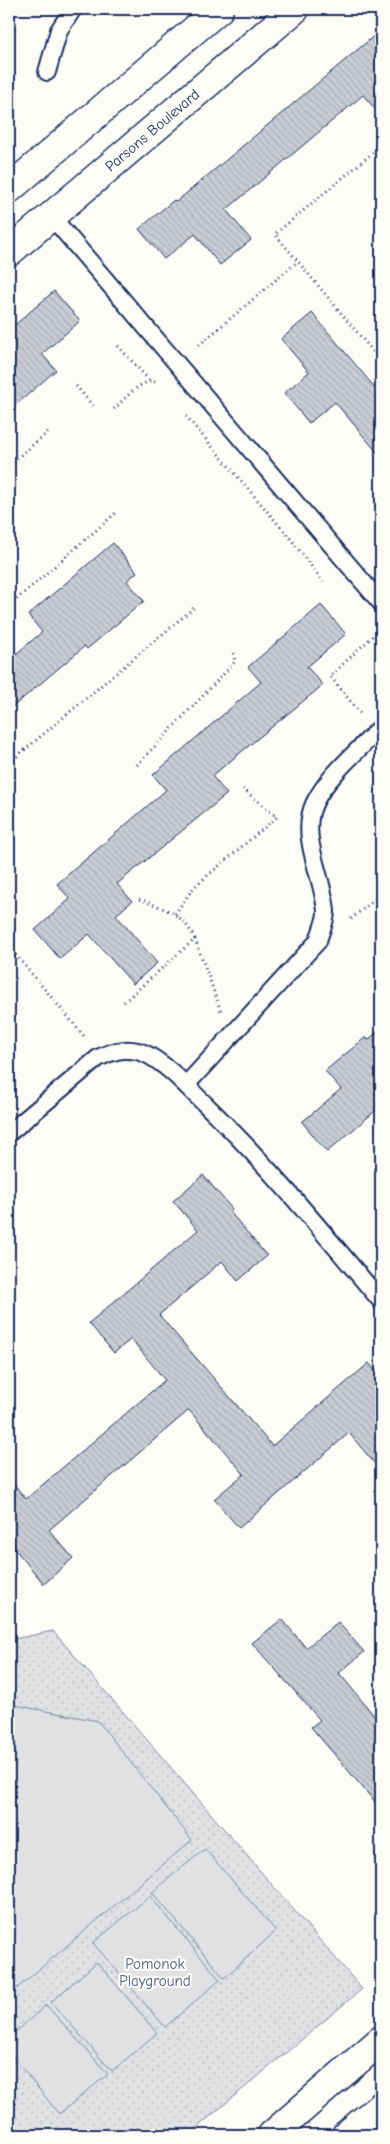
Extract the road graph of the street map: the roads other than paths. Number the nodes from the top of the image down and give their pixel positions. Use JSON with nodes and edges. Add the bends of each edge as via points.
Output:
{"nodes":[{"id":1,"x":73,"y":9,"type":"edge"},
{"id":2,"x":218,"y":9,"type":"edge"},
{"id":3,"x":295,"y":9,"type":"edge"},
{"id":4,"x":47,"y":72,"type":"dead end"},
{"id":5,"x":9,"y":189,"type":"edge"},
{"id":6,"x":51,"y":216,"type":"junction"},
{"id":7,"x":9,"y":252,"type":"edge"},
{"id":8,"x":381,"y":603,"type":"edge"},
{"id":9,"x":378,"y":730,"type":"edge"},
{"id":10,"x":186,"y":1085,"type":"junction"},
{"id":11,"x":9,"y":1133,"type":"edge"},
{"id":12,"x":381,"y":1301,"type":"edge"},
{"id":13,"x":381,"y":2040,"type":"edge"},
{"id":14,"x":381,"y":2106,"type":"edge"},
{"id":15,"x":272,"y":2135,"type":"edge"},
{"id":16,"x":346,"y":2135,"type":"edge"}],
"edges":[{"from":1,"to":4,"type":"lane","via":[[60,30]]},
{"from":2,"to":5,"type":"street"},
{"from":3,"to":6,"type":"street","name":"Parsons Boulevard"},
{"from":6,"to":7,"type":"street","name":"Parsons Boulevard"},
{"from":6,"to":8,"type":"lane"},
{"from":9,"to":10,"type":"lane","via":[[329,781],[314,804],[309,820],[310,840],[326,914],[318,941]]},
{"from":10,"to":11,"type":"lane","via":[[147,1054],[130,1049],[115,1050],[98,1058]]},
{"from":10,"to":12,"type":"lane","via":[[232,1131]]},
{"from":13,"to":15,"type":"street"},
{"from":14,"to":16,"type":"street"}]}
